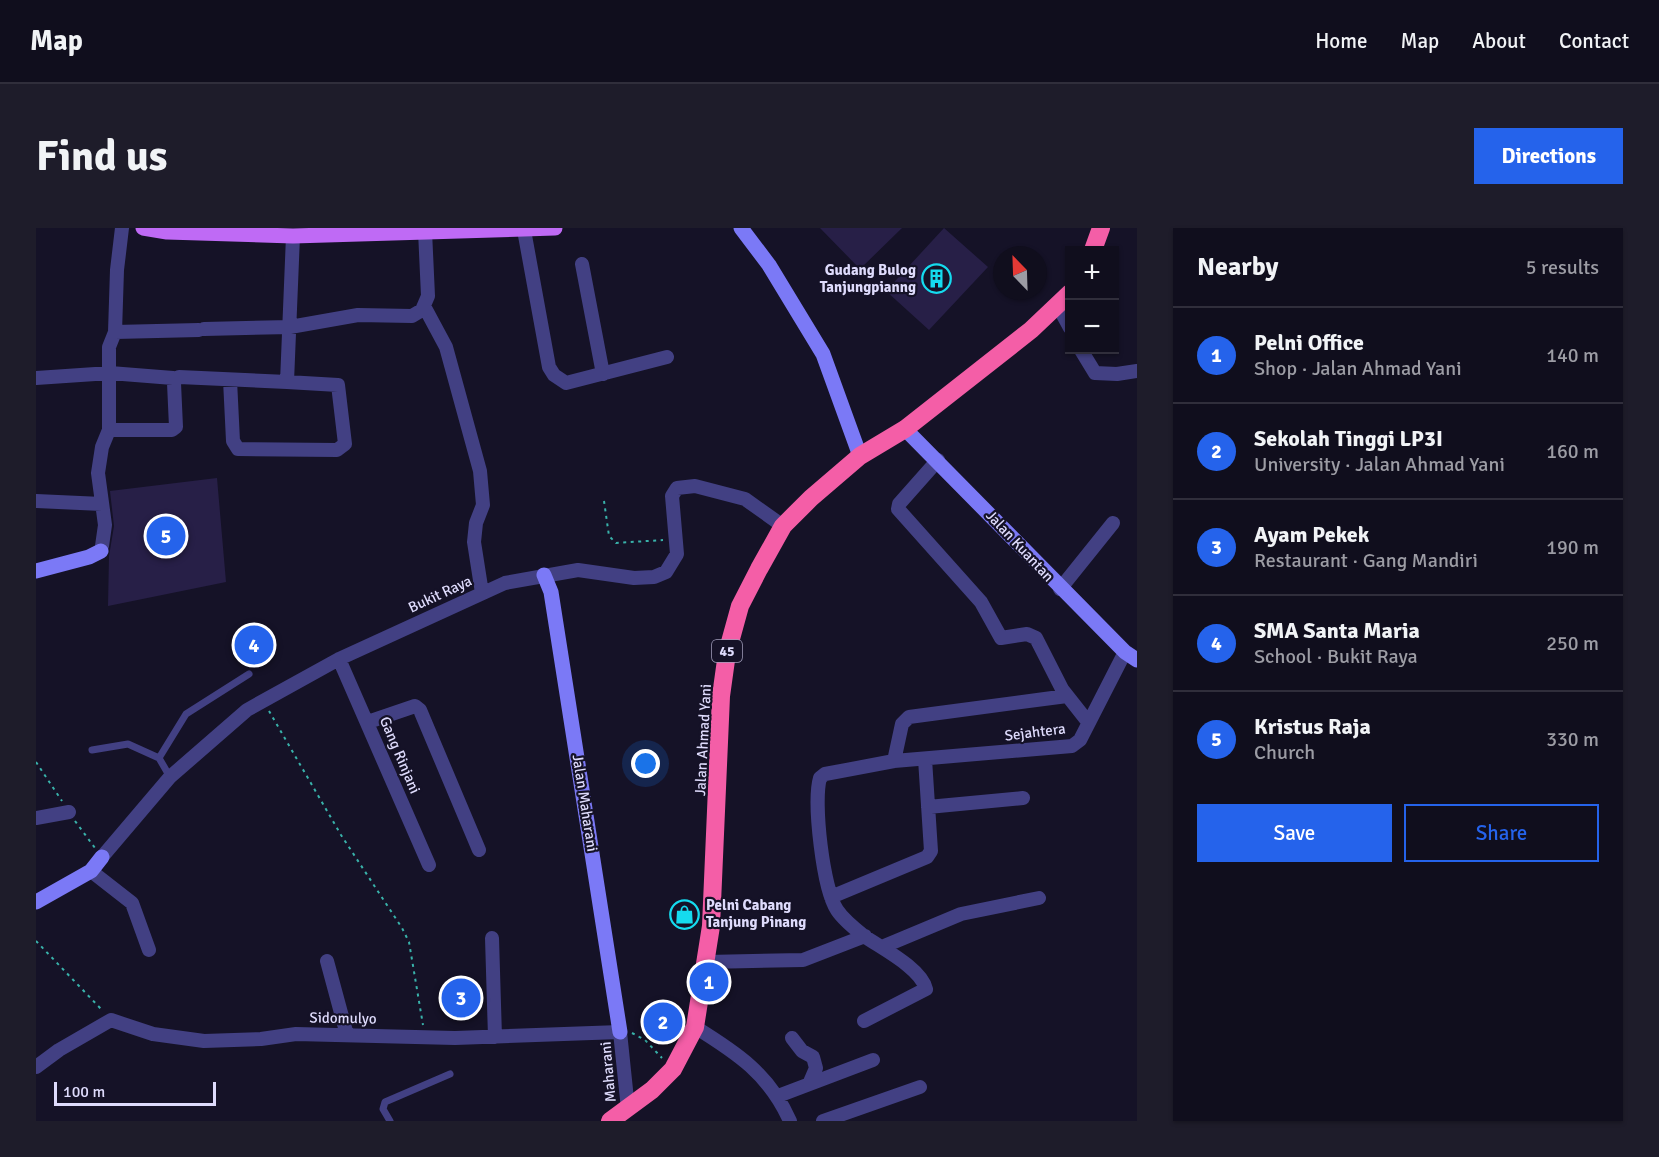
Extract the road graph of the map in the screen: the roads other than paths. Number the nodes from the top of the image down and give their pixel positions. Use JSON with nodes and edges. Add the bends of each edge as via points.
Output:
{"nodes":[{"id":1,"x":122,"y":228,"type":"edge"},
{"id":2,"x":555,"y":228,"type":"edge"},
{"id":3,"x":741,"y":228,"type":"edge"},
{"id":4,"x":1101,"y":228,"type":"edge"},
{"id":5,"x":150,"y":229,"type":"edge"},
{"id":6,"x":361,"y":230,"type":"edge"},
{"id":7,"x":524,"y":230,"type":"junction"},
{"id":8,"x":425,"y":231,"type":"junction"},
{"id":9,"x":293,"y":236,"type":"junction"},
{"id":10,"x":1094,"y":246,"type":"edge"},
{"id":11,"x":582,"y":264,"type":"dead end"},
{"id":12,"x":1064,"y":300,"type":"edge"},
{"id":13,"x":424,"y":306,"type":"junction"},
{"id":14,"x":290,"y":327,"type":"junction"},
{"id":15,"x":115,"y":332,"type":"junction"},
{"id":16,"x":1083,"y":354,"type":"edge"},
{"id":17,"x":667,"y":357,"type":"dead end"},
{"id":18,"x":1137,"y":371,"type":"edge"},
{"id":19,"x":110,"y":373,"type":"junction"},
{"id":20,"x":603,"y":374,"type":"junction"},
{"id":21,"x":36,"y":378,"type":"edge"},
{"id":22,"x":175,"y":380,"type":"junction"},
{"id":23,"x":230,"y":380,"type":"junction"},
{"id":24,"x":287,"y":382,"type":"junction"},
{"id":25,"x":905,"y":429,"type":"junction"},
{"id":26,"x":109,"y":430,"type":"junction"},
{"id":27,"x":860,"y":456,"type":"junction"},
{"id":28,"x":938,"y":460,"type":"junction"},
{"id":29,"x":36,"y":501,"type":"edge"},
{"id":30,"x":102,"y":504,"type":"junction"},
{"id":31,"x":1113,"y":523,"type":"dead end"},
{"id":32,"x":783,"y":526,"type":"junction"},
{"id":33,"x":101,"y":549,"type":"joint"},
{"id":34,"x":36,"y":571,"type":"edge"},
{"id":35,"x":544,"y":575,"type":"junction"},
{"id":36,"x":1060,"y":590,"type":"junction"},
{"id":37,"x":482,"y":593,"type":"junction"},
{"id":38,"x":1131,"y":656,"type":"edge"},
{"id":39,"x":339,"y":658,"type":"junction"},
{"id":40,"x":249,"y":674,"type":"dead end"},
{"id":41,"x":1067,"y":696,"type":"junction"},
{"id":42,"x":368,"y":722,"type":"junction"},
{"id":43,"x":1088,"y":722,"type":"junction"},
{"id":44,"x":92,"y":750,"type":"dead end"},
{"id":45,"x":159,"y":758,"type":"junction"},
{"id":46,"x":925,"y":759,"type":"junction"},
{"id":47,"x":894,"y":761,"type":"junction"},
{"id":48,"x":170,"y":777,"type":"junction"},
{"id":49,"x":1023,"y":798,"type":"dead end"},
{"id":50,"x":928,"y":807,"type":"junction"},
{"id":51,"x":69,"y":812,"type":"dead end"},
{"id":52,"x":36,"y":818,"type":"edge"},
{"id":53,"x":479,"y":850,"type":"dead end"},
{"id":54,"x":102,"y":857,"type":"joint"},
{"id":55,"x":429,"y":865,"type":"dead end"},
{"id":56,"x":91,"y":871,"type":"junction"},
{"id":57,"x":831,"y":897,"type":"junction"},
{"id":58,"x":1039,"y":898,"type":"dead end"},
{"id":59,"x":36,"y":902,"type":"edge"},
{"id":60,"x":865,"y":936,"type":"junction"},
{"id":61,"x":492,"y":938,"type":"dead end"},
{"id":62,"x":882,"y":947,"type":"junction"},
{"id":63,"x":149,"y":950,"type":"dead end"},
{"id":64,"x":327,"y":961,"type":"dead end"},
{"id":65,"x":707,"y":962,"type":"junction"},
{"id":66,"x":864,"y":1021,"type":"dead end"},
{"id":67,"x":695,"y":1027,"type":"junction"},
{"id":68,"x":620,"y":1032,"type":"junction"},
{"id":69,"x":347,"y":1035,"type":"junction"},
{"id":70,"x":495,"y":1037,"type":"junction"},
{"id":71,"x":792,"y":1038,"type":"dead end"},
{"id":72,"x":873,"y":1060,"type":"dead end"},
{"id":73,"x":36,"y":1067,"type":"edge"},
{"id":74,"x":450,"y":1074,"type":"dead end"},
{"id":75,"x":810,"y":1082,"type":"junction"},
{"id":76,"x":920,"y":1087,"type":"dead end"},
{"id":77,"x":778,"y":1096,"type":"junction"},
{"id":78,"x":630,"y":1115,"type":"edge"},
{"id":79,"x":390,"y":1121,"type":"edge"},
{"id":80,"x":610,"y":1121,"type":"edge"},
{"id":81,"x":790,"y":1121,"type":"edge"},
{"id":82,"x":823,"y":1121,"type":"edge"}],
"edges":[{"from":1,"to":15,"type":"street"},
{"from":2,"to":7,"type":"main road"},
{"from":3,"to":27,"type":"street","via":[[769,265],[823,354]]},
{"from":4,"to":10,"type":"highway"},
{"from":5,"to":9,"type":"main road"},
{"from":6,"to":8,"type":"main road"},
{"from":6,"to":9,"type":"main road"},
{"from":7,"to":8,"type":"main road"},
{"from":7,"to":20,"type":"street","via":[[549,367],[566,383]]},
{"from":8,"to":13,"type":"street","via":[[428,296]]},
{"from":9,"to":14,"type":"street"},
{"from":11,"to":20,"type":"street"},
{"from":12,"to":25,"type":"highway","name":"Jalan Ahmad Yani","number":"45"},
{"from":13,"to":14,"type":"street","via":[[412,316],[358,315]]},
{"from":13,"to":37,"type":"street","via":[[447,347],[480,471],[483,505],[474,542]]},
{"from":14,"to":15,"type":"street"},
{"from":14,"to":24,"type":"street"},
{"from":15,"to":19,"type":"street","via":[[109,347]]},
{"from":16,"to":18,"type":"street","via":[[1095,373]]},
{"from":17,"to":20,"type":"street"},
{"from":19,"to":21,"type":"street"},
{"from":19,"to":22,"type":"street"},
{"from":19,"to":26,"type":"street"},
{"from":22,"to":23,"type":"street"},
{"from":22,"to":26,"type":"street","via":[[176,427]]},
{"from":23,"to":24,"type":"street"},
{"from":23,"to":24,"type":"street","via":[[233,441],[238,449],[342,448],[345,444],[338,385]]},
{"from":25,"to":27,"type":"highway","name":"Jalan Ahmad Yani","number":"45"},
{"from":25,"to":28,"type":"street","name":"Jalan Kuantan"},
{"from":26,"to":30,"type":"street","via":[[98,472]]},
{"from":27,"to":32,"type":"highway","name":"Jalan Ahmad Yani","number":"45"},
{"from":28,"to":36,"type":"street","name":"Jalan Kuantan"},
{"from":28,"to":41,"type":"street","via":[[898,508],[981,602],[1002,638],[1027,634],[1036,638]]},
{"from":29,"to":30,"type":"street"},
{"from":30,"to":33,"type":"street","via":[[105,525]]},
{"from":31,"to":36,"type":"street"},
{"from":32,"to":35,"type":"street","name":"Bukit Raya","via":[[745,500],[684,486],[672,496],[676,554],[666,572],[634,578],[578,570]]},
{"from":32,"to":65,"type":"highway","name":"Jalan Ahmad Yani","number":"45","via":[[740,606],[727,653],[721,696]]},
{"from":33,"to":34,"type":"street","via":[[89,557]]},
{"from":35,"to":37,"type":"street","name":"Bukit Raya","via":[[505,583]]},
{"from":35,"to":68,"type":"street","name":"Jalan Maharani","via":[[551,592]]},
{"from":36,"to":38,"type":"street","name":"Jalan Kuantan"},
{"from":37,"to":39,"type":"street","name":"Bukit Raya"},
{"from":38,"to":43,"type":"street","name":"Sejahtera"},
{"from":39,"to":42,"type":"street","name":"Gang Rinjani"},
{"from":39,"to":48,"type":"street","name":"Bukit Raya","via":[[247,710]]},
{"from":40,"to":45,"type":"lane","via":[[186,714]]},
{"from":41,"to":43,"type":"street"},
{"from":41,"to":47,"type":"street","via":[[909,717],[902,724]]},
{"from":42,"to":53,"type":"street","via":[[406,708],[415,706],[420,710]]},
{"from":42,"to":55,"type":"street","name":"Gang Rinjani"},
{"from":43,"to":46,"type":"street","name":"Sejahtera","via":[[1078,742],[1063,748]]},
{"from":44,"to":45,"type":"lane","via":[[128,744]]},
{"from":45,"to":48,"type":"lane"},
{"from":46,"to":47,"type":"street","name":"Sejahtera"},
{"from":46,"to":50,"type":"street"},
{"from":47,"to":57,"type":"street","name":"Sejahtera","via":[[820,778],[820,844]]},
{"from":48,"to":54,"type":"street","name":"Bukit Raya"},
{"from":49,"to":50,"type":"street"},
{"from":50,"to":57,"type":"street","via":[[931,851],[927,857]]},
{"from":51,"to":52,"type":"street"},
{"from":54,"to":56,"type":"street"},
{"from":56,"to":59,"type":"street"},
{"from":56,"to":63,"type":"street","via":[[132,903]]},
{"from":57,"to":60,"type":"street","via":[[837,912]]},
{"from":58,"to":62,"type":"street","via":[[961,914]]},
{"from":60,"to":62,"type":"street"},
{"from":60,"to":65,"type":"street","via":[[803,960]]},
{"from":61,"to":70,"type":"street"},
{"from":62,"to":66,"type":"street","via":[[921,979],[926,989]]},
{"from":64,"to":69,"type":"street"},
{"from":65,"to":67,"type":"highway","name":"Jalan Ahmad Yani","number":"45"},
{"from":67,"to":77,"type":"street","via":[[737,1053]]},
{"from":67,"to":78,"type":"highway","name":"Jalan Ahmad Yani","number":"45","via":[[672,1069]]},
{"from":68,"to":70,"type":"street","name":"Sidomulyo"},
{"from":68,"to":78,"type":"street","name":"Maharani"},
{"from":69,"to":70,"type":"street","name":"Sidomulyo"},
{"from":69,"to":73,"type":"street","name":"Sidomulyo","via":[[297,1034],[204,1041],[153,1034],[111,1020]]},
{"from":71,"to":75,"type":"street","via":[[813,1057],[816,1068]]},
{"from":72,"to":75,"type":"street"},
{"from":74,"to":79,"type":"lane","via":[[385,1102],[383,1109]]},
{"from":75,"to":77,"type":"street"},
{"from":76,"to":82,"type":"street"},
{"from":77,"to":81,"type":"street"},
{"from":78,"to":80,"type":"highway","name":"Jalan Ahmad Yani","number":"45"}]}
